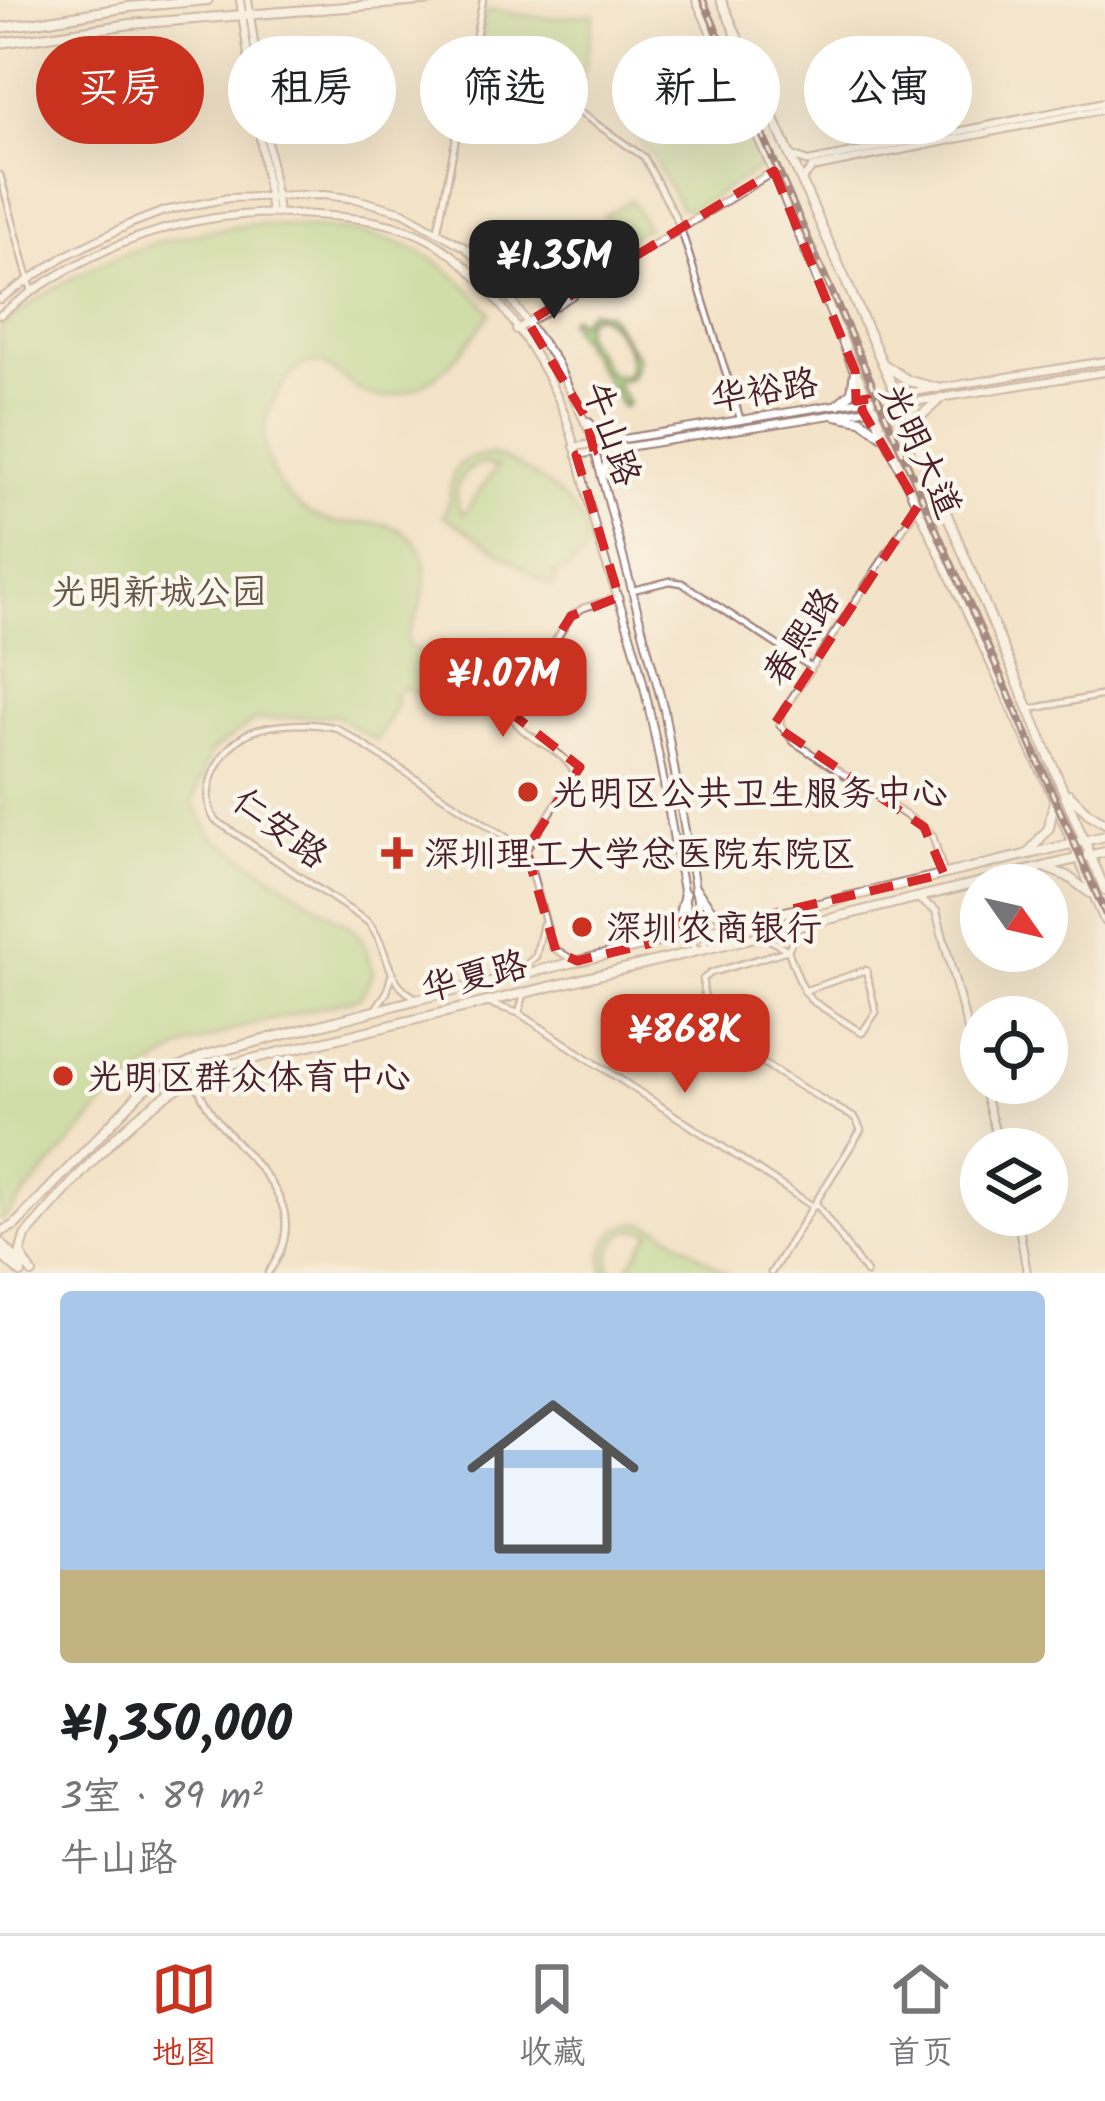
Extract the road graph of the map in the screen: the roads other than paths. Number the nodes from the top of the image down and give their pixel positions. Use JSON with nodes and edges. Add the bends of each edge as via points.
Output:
{"nodes":[{"id":1,"x":208,"y":0,"type":"edge"},
{"id":2,"x":244,"y":0,"type":"edge"},
{"id":3,"x":434,"y":0,"type":"edge"},
{"id":4,"x":483,"y":0,"type":"edge"},
{"id":5,"x":697,"y":0,"type":"edge"},
{"id":6,"x":722,"y":0,"type":"edge"},
{"id":7,"x":247,"y":14,"type":"junction"},
{"id":8,"x":0,"y":28,"type":"edge"},
{"id":9,"x":476,"y":36,"type":"edge"},
{"id":10,"x":0,"y":43,"type":"edge"},
{"id":11,"x":1105,"y":105,"type":"edge"},
{"id":12,"x":588,"y":116,"type":"edge"},
{"id":13,"x":454,"y":144,"type":"edge"},
{"id":14,"x":790,"y":155,"type":"junction"},
{"id":15,"x":774,"y":171,"type":"junction"},
{"id":16,"x":0,"y":175,"type":"edge"},
{"id":17,"x":801,"y":181,"type":"junction"},
{"id":18,"x":272,"y":195,"type":"junction"},
{"id":19,"x":275,"y":213,"type":"junction"},
{"id":20,"x":680,"y":226,"type":"junction"},
{"id":21,"x":438,"y":229,"type":"junction"},
{"id":22,"x":28,"y":278,"type":"junction"},
{"id":23,"x":32,"y":291,"type":"junction"},
{"id":24,"x":0,"y":299,"type":"edge"},
{"id":25,"x":0,"y":315,"type":"edge"},
{"id":26,"x":528,"y":322,"type":"junction"},
{"id":27,"x":516,"y":330,"type":"junction"},
{"id":28,"x":880,"y":359,"type":"junction"},
{"id":29,"x":1105,"y":361,"type":"edge"},
{"id":30,"x":855,"y":371,"type":"junction"},
{"id":31,"x":1105,"y":372,"type":"edge"},
{"id":32,"x":939,"y":393,"type":"junction"},
{"id":33,"x":898,"y":400,"type":"junction"},
{"id":34,"x":870,"y":404,"type":"junction"},
{"id":35,"x":837,"y":409,"type":"junction"},
{"id":36,"x":582,"y":412,"type":"junction"},
{"id":37,"x":741,"y":420,"type":"junction"},
{"id":38,"x":627,"y":443,"type":"junction"},
{"id":39,"x":889,"y":444,"type":"junction"},
{"id":40,"x":593,"y":447,"type":"junction"},
{"id":41,"x":919,"y":447,"type":"junction"},
{"id":42,"x":575,"y":451,"type":"junction"},
{"id":43,"x":603,"y":484,"type":"junction"},
{"id":44,"x":918,"y":506,"type":"junction"},
{"id":45,"x":634,"y":590,"type":"junction"},
{"id":46,"x":619,"y":597,"type":"junction"},
{"id":47,"x":812,"y":668,"type":"junction"},
{"id":48,"x":1105,"y":695,"type":"edge"},
{"id":49,"x":1030,"y":709,"type":"junction"},
{"id":50,"x":1064,"y":787,"type":"junction"},
{"id":51,"x":1051,"y":791,"type":"junction"},
{"id":52,"x":1105,"y":823,"type":"edge"},
{"id":53,"x":1105,"y":836,"type":"edge"},
{"id":54,"x":1085,"y":840,"type":"junction"},
{"id":55,"x":1072,"y":844,"type":"junction"},
{"id":56,"x":526,"y":850,"type":"junction"},
{"id":57,"x":1105,"y":852,"type":"edge"},
{"id":58,"x":1024,"y":855,"type":"junction"},
{"id":59,"x":1091,"y":855,"type":"junction"},
{"id":60,"x":1078,"y":858,"type":"junction"},
{"id":61,"x":1052,"y":864,"type":"edge"},
{"id":62,"x":944,"y":874,"type":"junction"},
{"id":63,"x":1068,"y":877,"type":"edge"},
{"id":64,"x":960,"y":886,"type":"edge"},
{"id":65,"x":951,"y":888,"type":"junction"},
{"id":66,"x":695,"y":889,"type":"junction"},
{"id":67,"x":1105,"y":890,"type":"edge"},
{"id":68,"x":685,"y":894,"type":"junction"},
{"id":69,"x":913,"y":898,"type":"junction"},
{"id":70,"x":1096,"y":899,"type":"junction"},
{"id":71,"x":936,"y":911,"type":"junction"},
{"id":72,"x":542,"y":919,"type":"junction"},
{"id":73,"x":740,"y":921,"type":"junction"},
{"id":74,"x":1105,"y":921,"type":"edge"},
{"id":75,"x":802,"y":923,"type":"junction"},
{"id":76,"x":697,"y":932,"type":"junction"},
{"id":77,"x":754,"y":935,"type":"junction"},
{"id":78,"x":652,"y":943,"type":"junction"},
{"id":79,"x":705,"y":946,"type":"junction"},
{"id":80,"x":694,"y":949,"type":"junction"},
{"id":81,"x":788,"y":950,"type":"junction"},
{"id":82,"x":578,"y":961,"type":"junction"},
{"id":83,"x":391,"y":976,"type":"junction"},
{"id":84,"x":513,"y":976,"type":"junction"},
{"id":85,"x":530,"y":989,"type":"junction"},
{"id":86,"x":804,"y":991,"type":"junction"},
{"id":87,"x":419,"y":998,"type":"junction"},
{"id":88,"x":479,"y":1002,"type":"junction"},
{"id":89,"x":960,"y":1002,"type":"edge"},
{"id":90,"x":374,"y":1010,"type":"junction"},
{"id":91,"x":519,"y":1013,"type":"junction"},
{"id":92,"x":188,"y":1062,"type":"junction"},
{"id":93,"x":194,"y":1077,"type":"junction"},
{"id":94,"x":58,"y":1182,"type":"junction"},
{"id":95,"x":815,"y":1205,"type":"junction"},
{"id":96,"x":46,"y":1212,"type":"junction"},
{"id":97,"x":0,"y":1232,"type":"edge"},
{"id":98,"x":1021,"y":1236,"type":"edge"},
{"id":99,"x":0,"y":1242,"type":"edge"},
{"id":100,"x":0,"y":1254,"type":"edge"},
{"id":101,"x":26,"y":1273,"type":"edge"},
{"id":102,"x":268,"y":1273,"type":"edge"},
{"id":103,"x":771,"y":1273,"type":"edge"},
{"id":104,"x":866,"y":1273,"type":"edge"},
{"id":105,"x":1027,"y":1273,"type":"edge"}],
"edges":[{"from":1,"to":8,"type":"main road"},
{"from":2,"to":7,"type":"street"},
{"from":3,"to":7,"type":"main road"},
{"from":4,"to":9,"type":"street"},
{"from":5,"to":15,"type":"main road","name":"光明大道"},
{"from":6,"to":14,"type":"main road","name":"光明大道"},
{"from":7,"to":10,"type":"main road"},
{"from":7,"to":18,"type":"street"},
{"from":11,"to":14,"type":"street","via":[[808,162]]},
{"from":11,"to":17,"type":"street","via":[[812,168]]},
{"from":12,"to":20,"type":"street","via":[[644,157]]},
{"from":13,"to":21,"type":"street"},
{"from":14,"to":17,"type":"main road","name":"光明大道"},
{"from":15,"to":20,"type":"street"},
{"from":15,"to":30,"type":"main road","name":"光明大道"},
{"from":16,"to":22,"type":"street"},
{"from":17,"to":28,"type":"main road","name":"光明大道"},
{"from":18,"to":19,"type":"street"},
{"from":18,"to":21,"type":"street","name":"牛山路","via":[[356,199]]},
{"from":18,"to":22,"type":"street","name":"牛山路","via":[[164,211]]},
{"from":19,"to":23,"type":"street","name":"牛山路","via":[[168,226]]},
{"from":19,"to":27,"type":"street","name":"牛山路","via":[[358,218],[425,238],[472,274]]},
{"from":20,"to":26,"type":"street"},
{"from":20,"to":37,"type":"street"},
{"from":21,"to":26,"type":"street","name":"牛山路","via":[[481,261]]},
{"from":22,"to":23,"type":"street"},
{"from":22,"to":24,"type":"street","name":"牛山路"},
{"from":23,"to":25,"type":"street","name":"牛山路"},
{"from":26,"to":27,"type":"street"},
{"from":26,"to":36,"type":"street","name":"牛山路"},
{"from":27,"to":42,"type":"street","name":"牛山路","via":[[558,398]]},
{"from":28,"to":32,"type":"main road"},
{"from":28,"to":33,"type":"main road","name":"光明大道"},
{"from":29,"to":32,"type":"street","name":"华裕路"},
{"from":30,"to":34,"type":"main road","name":"光明大道"},
{"from":30,"to":35,"type":"main road","via":[[852,392]]},
{"from":31,"to":32,"type":"street","name":"华裕路"},
{"from":32,"to":33,"type":"street","name":"华裕路"},
{"from":32,"to":41,"type":"main road","via":[[920,420]]},
{"from":33,"to":34,"type":"street","name":"华裕路"},
{"from":33,"to":41,"type":"main road","name":"光明大道"},
{"from":34,"to":35,"type":"street","name":"华裕路"},
{"from":34,"to":39,"type":"main road","name":"光明大道"},
{"from":35,"to":37,"type":"street","name":"华裕路"},
{"from":35,"to":38,"type":"street","name":"华裕路"},
{"from":35,"to":39,"type":"main road"},
{"from":36,"to":38,"type":"street","via":[[601,434]]},
{"from":36,"to":40,"type":"street","name":"牛山路"},
{"from":37,"to":38,"type":"street","name":"华裕路"},
{"from":38,"to":40,"type":"street","name":"华裕路"},
{"from":38,"to":43,"type":"street","via":[[607,460]]},
{"from":39,"to":44,"type":"main road","name":"光明大道"},
{"from":40,"to":42,"type":"street","name":"华裕路"},
{"from":40,"to":43,"type":"street","name":"牛山路"},
{"from":41,"to":49,"type":"main road","name":"光明大道"},
{"from":42,"to":46,"type":"street","name":"牛山路"},
{"from":43,"to":45,"type":"street","name":"牛山路"},
{"from":44,"to":47,"type":"street","name":"春熙路"},
{"from":44,"to":51,"type":"main road","name":"光明大道"},
{"from":45,"to":47,"type":"street","via":[[682,584]]},
{"from":45,"to":66,"type":"street","name":"牛山路"},
{"from":46,"to":56,"type":"street","via":[[571,616],[511,706],[514,722],[573,770]]},
{"from":46,"to":68,"type":"street","name":"牛山路"},
{"from":47,"to":62,"type":"street","name":"春熙路","via":[[781,714],[785,735],[923,827]]},
{"from":48,"to":49,"type":"street"},
{"from":49,"to":50,"type":"main road","name":"光明大道"},
{"from":50,"to":52,"type":"main road"},
{"from":50,"to":54,"type":"main road","name":"光明大道"},
{"from":51,"to":55,"type":"main road","name":"光明大道"},
{"from":51,"to":58,"type":"main road","via":[[1049,828]]},
{"from":53,"to":54,"type":"main road","name":"华夏路"},
{"from":54,"to":55,"type":"main road","name":"华夏路"},
{"from":54,"to":59,"type":"main road","name":"光明大道"},
{"from":55,"to":58,"type":"main road","name":"华夏路"},
{"from":55,"to":60,"type":"main road","name":"光明大道"},
{"from":56,"to":72,"type":"street"},
{"from":56,"to":83,"type":"street","name":"仁安路","via":[[337,728],[266,728],[238,740],[211,781],[212,815],[368,922]]},
{"from":57,"to":59,"type":"main road","name":"华夏路"},
{"from":58,"to":62,"type":"main road","name":"华夏路"},
{"from":59,"to":60,"type":"main road","name":"华夏路"},
{"from":59,"to":67,"type":"main road","name":"光明大道"},
{"from":60,"to":61,"type":"main road","name":"华夏路"},
{"from":60,"to":70,"type":"main road","name":"光明大道"},
{"from":62,"to":73,"type":"main road","name":"华夏路"},
{"from":63,"to":70,"type":"main road"},
{"from":64,"to":65,"type":"main road","name":"华夏路"},
{"from":65,"to":69,"type":"main road","name":"华夏路"},
{"from":65,"to":71,"type":"street"},
{"from":66,"to":73,"type":"main road","via":[[712,911]]},
{"from":66,"to":76,"type":"street","name":"牛山路"},
{"from":68,"to":76,"type":"street","name":"牛山路"},
{"from":68,"to":78,"type":"main road","via":[[675,923]]},
{"from":69,"to":71,"type":"street"},
{"from":69,"to":75,"type":"main road","name":"华夏路"},
{"from":70,"to":74,"type":"main road","name":"光明大道"},
{"from":71,"to":89,"type":"street"},
{"from":72,"to":82,"type":"street","via":[[556,951]]},
{"from":72,"to":84,"type":"street","via":[[536,956]]},
{"from":73,"to":76,"type":"main road","name":"华夏路"},
{"from":75,"to":77,"type":"main road","name":"华夏路"},
{"from":75,"to":81,"type":"street"},
{"from":76,"to":78,"type":"main road","name":"华夏路"},
{"from":76,"to":79,"type":"street","name":"牛山路"},
{"from":76,"to":80,"type":"street","name":"牛山路"},
{"from":77,"to":79,"type":"main road","name":"华夏路"},
{"from":77,"to":81,"type":"street"},
{"from":78,"to":82,"type":"main road","name":"华夏路"},
{"from":79,"to":80,"type":"main road","name":"华夏路"},
{"from":80,"to":85,"type":"main road","name":"华夏路"},
{"from":81,"to":86,"type":"street"},
{"from":81,"to":95,"type":"street","via":[[711,973],[701,987],[721,1030],[860,1124]]},
{"from":82,"to":84,"type":"main road","name":"华夏路"},
{"from":83,"to":87,"type":"street","name":"仁安路"},
{"from":83,"to":90,"type":"street"},
{"from":84,"to":87,"type":"main road","name":"华夏路"},
{"from":85,"to":88,"type":"main road","name":"华夏路"},
{"from":85,"to":91,"type":"street"},
{"from":86,"to":86,"type":"street","via":[[862,1033],[876,1012],[866,970]]},
{"from":87,"to":90,"type":"main road","name":"华夏路"},
{"from":88,"to":91,"type":"street"},
{"from":88,"to":93,"type":"main road","name":"华夏路"},
{"from":90,"to":92,"type":"main road","name":"华夏路"},
{"from":91,"to":95,"type":"street"},
{"from":92,"to":93,"type":"street"},
{"from":92,"to":94,"type":"main road","name":"华夏路","via":[[128,1104]]},
{"from":93,"to":96,"type":"main road","name":"华夏路","via":[[138,1116]]},
{"from":93,"to":102,"type":"street","via":[[214,1118],[280,1198],[284,1240]]},
{"from":94,"to":96,"type":"main road","via":[[40,1209]]},
{"from":94,"to":97,"type":"main road","name":"华夏路"},
{"from":95,"to":103,"type":"street"},
{"from":95,"to":104,"type":"street"},
{"from":96,"to":101,"type":"main road","via":[[20,1245]]},
{"from":98,"to":105,"type":"street"},
{"from":99,"to":101,"type":"main road"},
{"from":100,"to":101,"type":"main road"}]}
